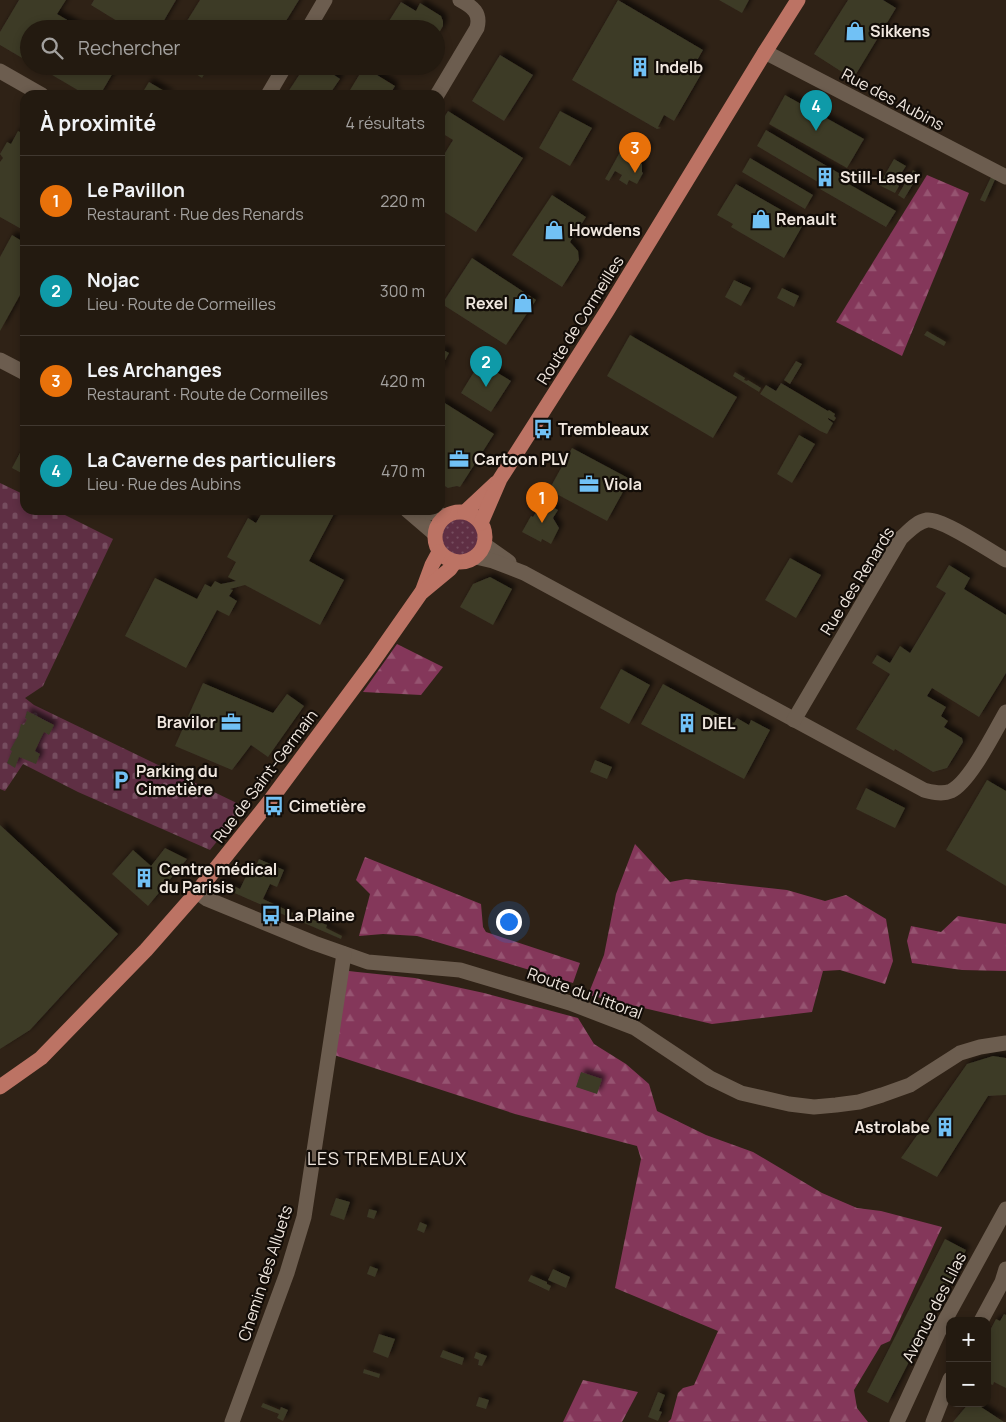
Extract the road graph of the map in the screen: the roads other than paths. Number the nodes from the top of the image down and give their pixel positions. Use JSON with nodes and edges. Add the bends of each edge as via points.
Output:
{"nodes":[{"id":1,"x":325,"y":0,"type":"edge"},
{"id":2,"x":460,"y":0,"type":"edge"},
{"id":3,"x":798,"y":0,"type":"edge"},
{"id":4,"x":313,"y":20,"type":"edge"},
{"id":5,"x":765,"y":52,"type":"junction"},
{"id":6,"x":0,"y":71,"type":"edge"},
{"id":7,"x":280,"y":75,"type":"edge"},
{"id":8,"x":33,"y":90,"type":"edge"},
{"id":9,"x":271,"y":90,"type":"edge"},
{"id":10,"x":440,"y":90,"type":"edge"},
{"id":11,"x":1006,"y":177,"type":"edge"},
{"id":12,"x":0,"y":360,"type":"edge"},
{"id":13,"x":20,"y":370,"type":"edge"},
{"id":14,"x":500,"y":479,"type":"junction"},
{"id":15,"x":465,"y":512,"type":"junction"},
{"id":16,"x":413,"y":515,"type":"edge"},
{"id":17,"x":442,"y":515,"type":"edge"},
{"id":18,"x":446,"y":516,"type":"junction"},
{"id":19,"x":481,"y":523,"type":"junction"},
{"id":20,"x":435,"y":534,"type":"junction"},
{"id":21,"x":485,"y":545,"type":"junction"},
{"id":22,"x":439,"y":552,"type":"junction"},
{"id":23,"x":476,"y":557,"type":"junction"},
{"id":24,"x":1006,"y":560,"type":"edge"},
{"id":25,"x":455,"y":562,"type":"junction"},
{"id":26,"x":524,"y":573,"type":"junction"},
{"id":27,"x":421,"y":593,"type":"junction"},
{"id":28,"x":1006,"y":712,"type":"edge"},
{"id":29,"x":794,"y":720,"type":"junction"},
{"id":30,"x":197,"y":892,"type":"junction"},
{"id":31,"x":344,"y":954,"type":"junction"},
{"id":32,"x":1006,"y":1043,"type":"edge"},
{"id":33,"x":17,"y":1074,"type":"junction"},
{"id":34,"x":0,"y":1082,"type":"edge"},
{"id":35,"x":0,"y":1087,"type":"edge"},
{"id":36,"x":1006,"y":1209,"type":"edge"},
{"id":37,"x":1006,"y":1269,"type":"edge"},
{"id":38,"x":983,"y":1317,"type":"edge"},
{"id":39,"x":946,"y":1389,"type":"edge"},
{"id":40,"x":232,"y":1422,"type":"edge"},
{"id":41,"x":896,"y":1422,"type":"edge"},
{"id":42,"x":933,"y":1422,"type":"edge"}],
"edges":[{"from":1,"to":4,"type":"street"},
{"from":2,"to":10,"type":"street","via":[[472,7],[479,22]]},
{"from":3,"to":5,"type":"main road","name":"Route de Cormeilles"},
{"from":5,"to":11,"type":"street","name":"Rue des Aubins"},
{"from":5,"to":14,"type":"main road","name":"Route de Cormeilles"},
{"from":6,"to":8,"type":"street"},
{"from":7,"to":9,"type":"street"},
{"from":12,"to":13,"type":"street"},
{"from":14,"to":15,"type":"main road","name":"Route de Cormeilles"},
{"from":14,"to":19,"type":"main road","name":"Route de Cormeilles"},
{"from":15,"to":18,"type":"main road"},
{"from":15,"to":19,"type":"main road"},
{"from":16,"to":20,"type":"street"},
{"from":17,"to":18,"type":"street"},
{"from":18,"to":20,"type":"main road"},
{"from":19,"to":21,"type":"main road","via":[[485,530]]},
{"from":20,"to":22,"type":"main road"},
{"from":21,"to":23,"type":"main road"},
{"from":21,"to":26,"type":"street"},
{"from":22,"to":25,"type":"main road"},
{"from":22,"to":27,"type":"main road","name":"Rue de Saint-Germain"},
{"from":23,"to":25,"type":"main road"},
{"from":23,"to":26,"type":"street"},
{"from":24,"to":29,"type":"street","name":"Rue des Renards","via":[[942,523],[928,520],[916,525],[901,538]]},
{"from":25,"to":27,"type":"main road","name":"Rue de Saint-Germain"},
{"from":26,"to":29,"type":"street"},
{"from":27,"to":30,"type":"main road","name":"Rue de Saint-Germain","via":[[268,802]]},
{"from":28,"to":29,"type":"street","via":[[969,774],[950,792],[937,793],[896,777]]},
{"from":30,"to":31,"type":"street","name":"Route du Littoral","via":[[206,899]]},
{"from":30,"to":33,"type":"main road","name":"Rue de Saint-Germain","via":[[146,950],[41,1058]]},
{"from":31,"to":32,"type":"street","name":"Route du Littoral","via":[[368,962],[460,970],[570,1003],[635,1028],[710,1078],[741,1092],[789,1104],[836,1106],[882,1095],[910,1085],[960,1054],[980,1046]]},
{"from":31,"to":40,"type":"street","name":"Chemin des Alluets","via":[[304,1218],[287,1274]]},
{"from":33,"to":34,"type":"main road","name":"Rue de Saint-Germain"},
{"from":33,"to":35,"type":"main road","name":"Rue de Saint-Germain"},
{"from":36,"to":41,"type":"street","name":"Avenue des Lilas","via":[[938,1333]]},
{"from":37,"to":38,"type":"street"},
{"from":39,"to":42,"type":"street"}]}
